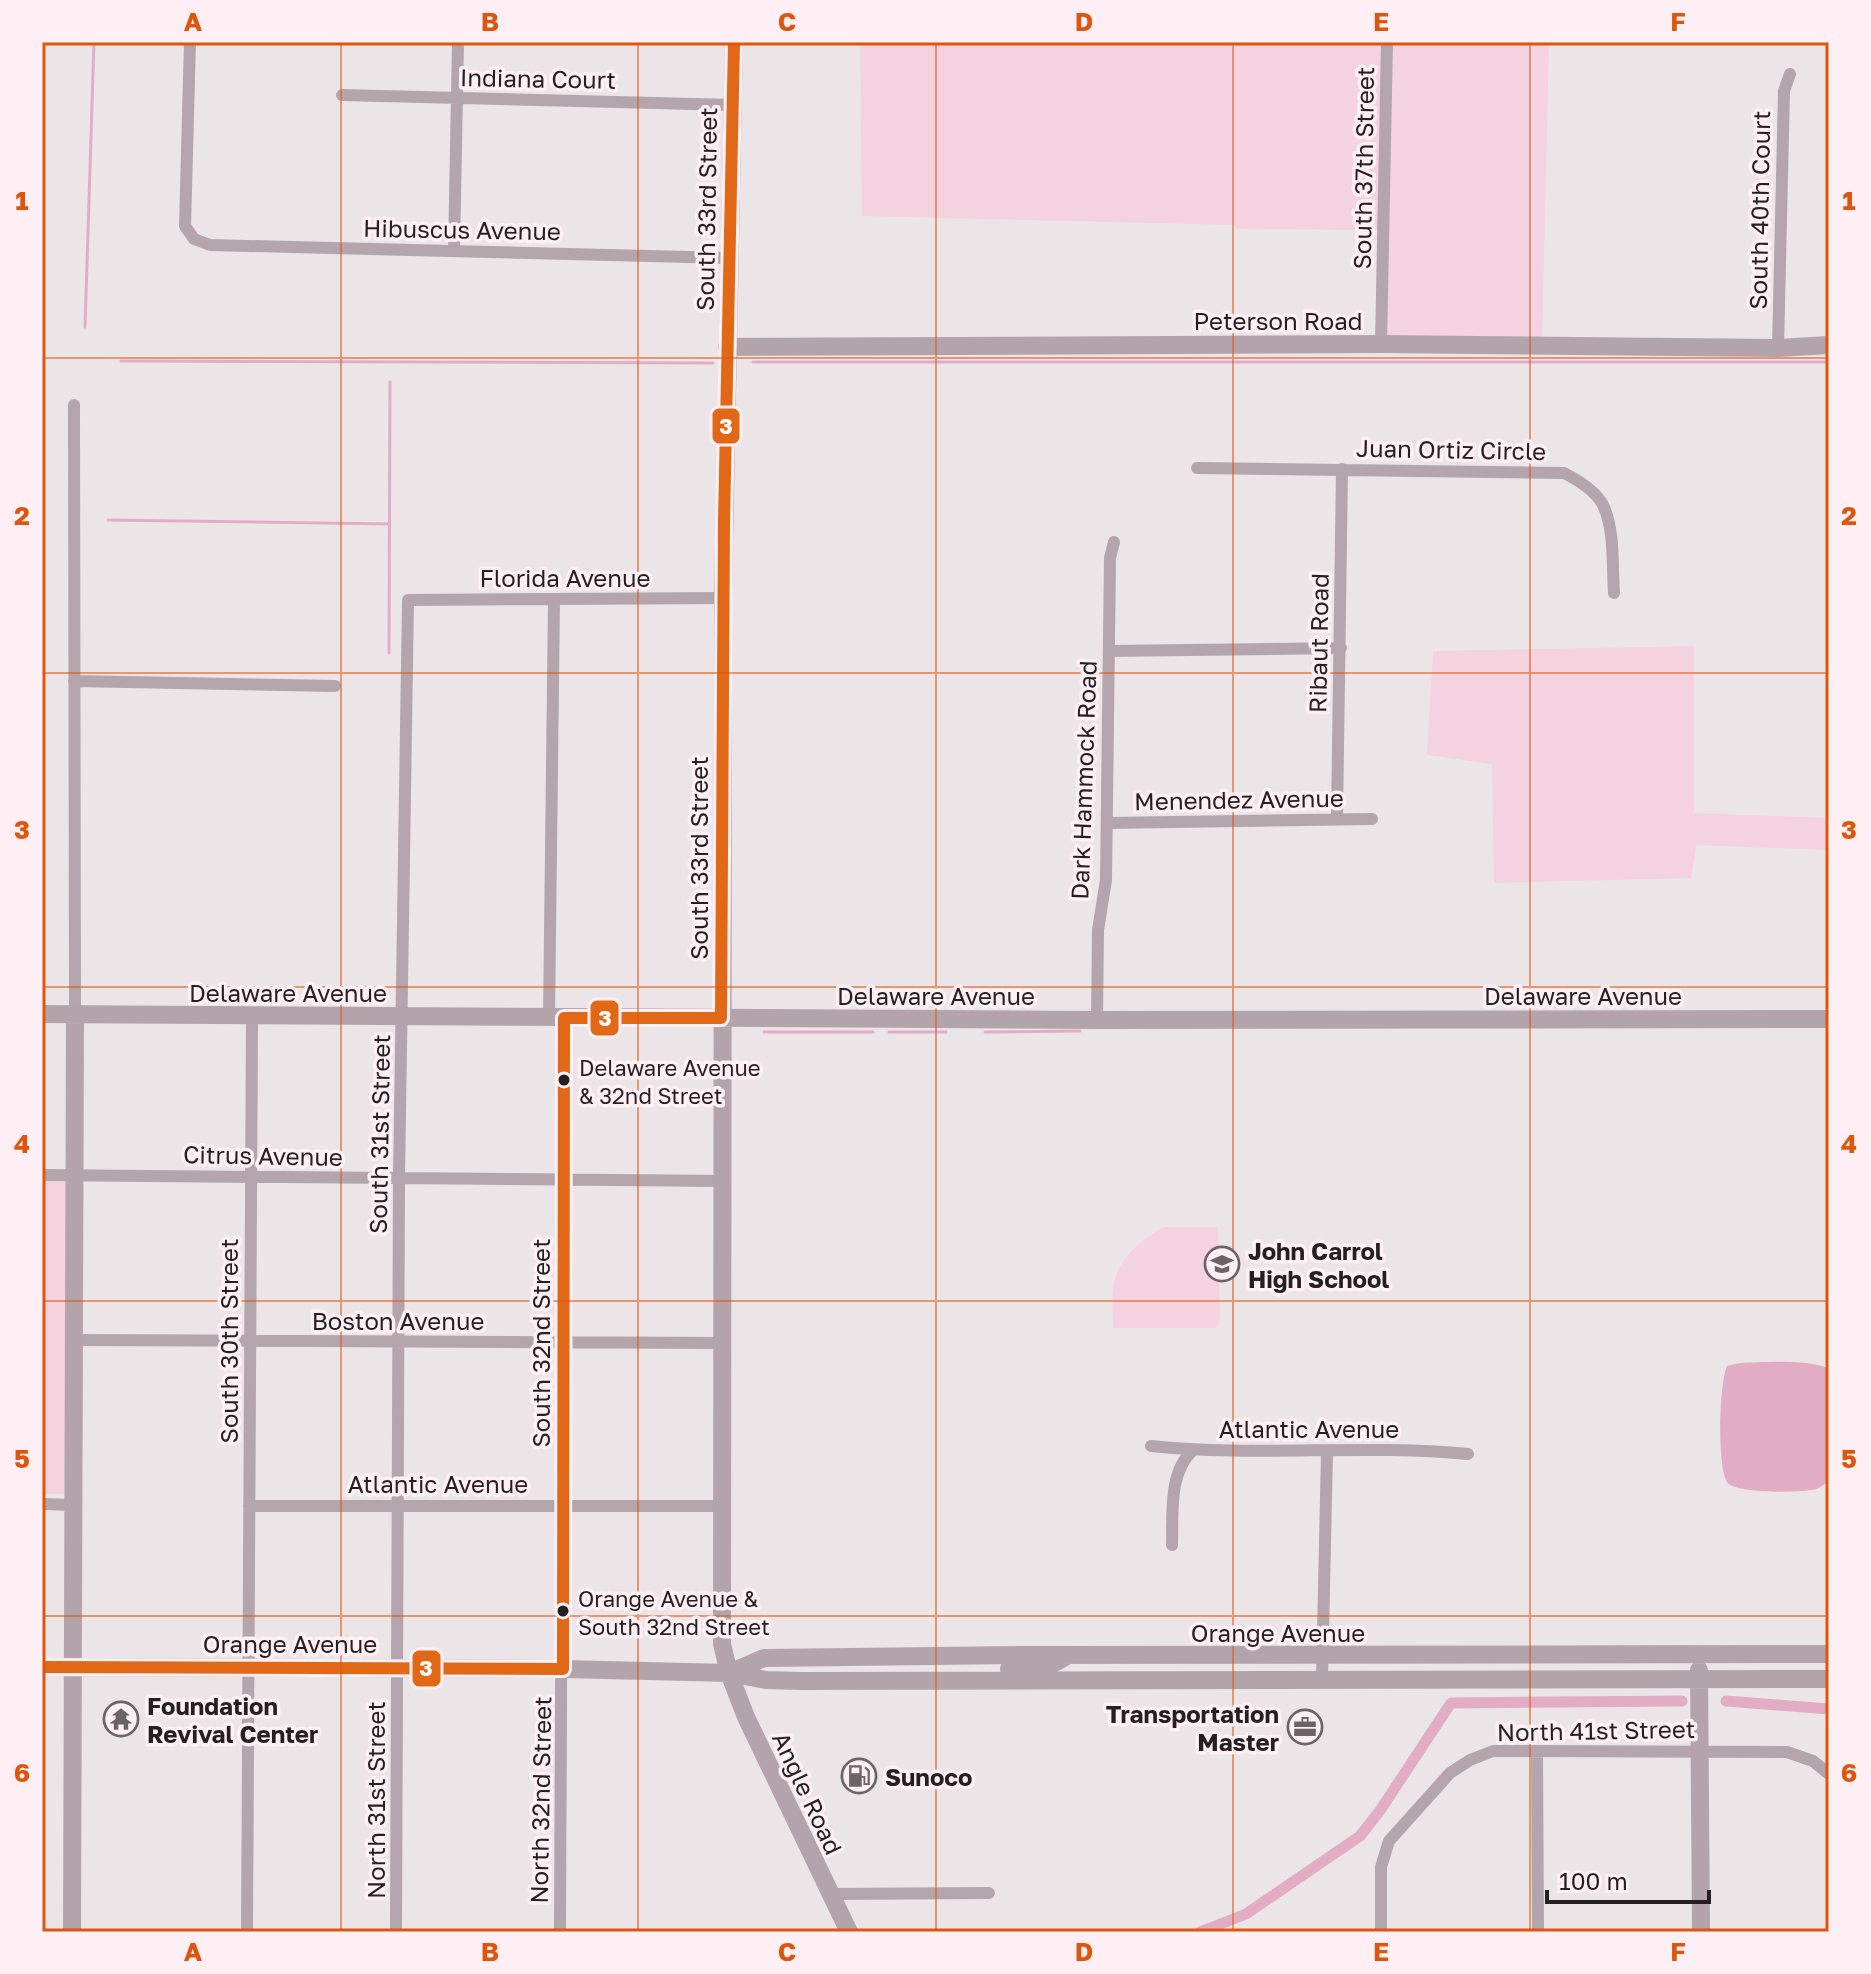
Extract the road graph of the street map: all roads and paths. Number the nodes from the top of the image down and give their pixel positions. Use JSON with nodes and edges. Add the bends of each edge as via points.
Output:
{"nodes":[{"id":1,"x":190,"y":42,"type":"edge"},
{"id":2,"x":458,"y":42,"type":"edge"},
{"id":3,"x":734,"y":42,"type":"edge"},
{"id":4,"x":1387,"y":42,"type":"edge"},
{"id":5,"x":1790,"y":74,"type":"dead end"},
{"id":6,"x":342,"y":95,"type":"dead end"},
{"id":7,"x":457,"y":98,"type":"junction"},
{"id":8,"x":733,"y":105,"type":"junction"},
{"id":9,"x":454,"y":251,"type":"junction"},
{"id":10,"x":729,"y":258,"type":"junction"},
{"id":11,"x":1381,"y":344,"type":"junction"},
{"id":12,"x":1829,"y":345,"type":"edge"},
{"id":13,"x":727,"y":347,"type":"junction"},
{"id":14,"x":1778,"y":348,"type":"junction"},
{"id":15,"x":74,"y":405,"type":"dead end"},
{"id":16,"x":1197,"y":468,"type":"dead end"},
{"id":17,"x":1342,"y":469,"type":"junction"},
{"id":18,"x":1114,"y":542,"type":"dead end"},
{"id":19,"x":1614,"y":593,"type":"dead end"},
{"id":20,"x":723,"y":598,"type":"junction"},
{"id":21,"x":554,"y":599,"type":"junction"},
{"id":22,"x":408,"y":600,"type":"joint"},
{"id":23,"x":1341,"y":648,"type":"junction"},
{"id":24,"x":1109,"y":651,"type":"junction"},
{"id":25,"x":74,"y":681,"type":"junction"},
{"id":26,"x":335,"y":686,"type":"dead end"},
{"id":27,"x":1337,"y":818,"type":"junction"},
{"id":28,"x":1372,"y":819,"type":"dead end"},
{"id":29,"x":1108,"y":823,"type":"junction"},
{"id":30,"x":42,"y":1014,"type":"edge"},
{"id":31,"x":75,"y":1014,"type":"junction"},
{"id":32,"x":252,"y":1016,"type":"junction"},
{"id":33,"x":402,"y":1017,"type":"junction"},
{"id":34,"x":556,"y":1018,"type":"junction"},
{"id":35,"x":721,"y":1018,"type":"junction"},
{"id":36,"x":1829,"y":1019,"type":"edge"},
{"id":37,"x":1097,"y":1020,"type":"junction"},
{"id":38,"x":42,"y":1175,"type":"edge"},
{"id":39,"x":75,"y":1176,"type":"junction"},
{"id":40,"x":250,"y":1176,"type":"junction"},
{"id":41,"x":399,"y":1178,"type":"junction"},
{"id":42,"x":563,"y":1178,"type":"junction"},
{"id":43,"x":723,"y":1181,"type":"junction"},
{"id":44,"x":73,"y":1340,"type":"junction"},
{"id":45,"x":249,"y":1340,"type":"junction"},
{"id":46,"x":399,"y":1342,"type":"junction"},
{"id":47,"x":562,"y":1343,"type":"junction"},
{"id":48,"x":723,"y":1343,"type":"junction"},
{"id":49,"x":1151,"y":1446,"type":"dead end"},
{"id":50,"x":1193,"y":1450,"type":"junction"},
{"id":51,"x":1327,"y":1452,"type":"junction"},
{"id":52,"x":1468,"y":1454,"type":"dead end"},
{"id":53,"x":42,"y":1504,"type":"edge"},
{"id":54,"x":73,"y":1505,"type":"junction"},
{"id":55,"x":562,"y":1505,"type":"junction"},
{"id":56,"x":249,"y":1506,"type":"junction"},
{"id":57,"x":397,"y":1506,"type":"junction"},
{"id":58,"x":722,"y":1506,"type":"junction"},
{"id":59,"x":1172,"y":1545,"type":"dead end"},
{"id":60,"x":1829,"y":1654,"type":"edge"},
{"id":61,"x":1067,"y":1655,"type":"junction"},
{"id":62,"x":1699,"y":1655,"type":"junction"},
{"id":63,"x":1323,"y":1656,"type":"junction"},
{"id":64,"x":248,"y":1666,"type":"junction"},
{"id":65,"x":42,"y":1667,"type":"edge"},
{"id":66,"x":74,"y":1667,"type":"junction"},
{"id":67,"x":397,"y":1668,"type":"junction"},
{"id":68,"x":563,"y":1669,"type":"junction"},
{"id":69,"x":729,"y":1673,"type":"junction"},
{"id":70,"x":1322,"y":1679,"type":"junction"},
{"id":71,"x":1829,"y":1679,"type":"edge"},
{"id":72,"x":1699,"y":1681,"type":"junction"},
{"id":73,"x":949,"y":1682,"type":"junction"},
{"id":74,"x":1698,"y":1750,"type":"junction"},
{"id":75,"x":1537,"y":1751,"type":"junction"},
{"id":76,"x":1829,"y":1774,"type":"edge"},
{"id":77,"x":989,"y":1893,"type":"dead end"},
{"id":78,"x":829,"y":1894,"type":"junction"},
{"id":79,"x":72,"y":1932,"type":"edge"},
{"id":80,"x":247,"y":1932,"type":"edge"},
{"id":81,"x":396,"y":1932,"type":"edge"},
{"id":82,"x":560,"y":1932,"type":"edge"},
{"id":83,"x":849,"y":1932,"type":"edge"},
{"id":84,"x":1381,"y":1932,"type":"edge"},
{"id":85,"x":1538,"y":1932,"type":"edge"},
{"id":86,"x":1701,"y":1932,"type":"edge"}],
"edges":[{"from":1,"to":9,"type":"street","name":"Hibuscus Avenue","via":[[185,226],[194,239],[210,245]]},
{"from":2,"to":7,"type":"street"},
{"from":3,"to":8,"type":"street","name":"South 33rd Street"},
{"from":4,"to":11,"type":"street","name":"South 37th Street"},
{"from":5,"to":14,"type":"street","name":"South 40th Court","via":[[1784,91]]},
{"from":6,"to":7,"type":"street","name":"Indiana Court"},
{"from":7,"to":8,"type":"street","name":"Indiana Court"},
{"from":7,"to":9,"type":"street"},
{"from":8,"to":10,"type":"street","name":"South 33rd Street"},
{"from":9,"to":10,"type":"street","name":"Hibuscus Avenue"},
{"from":10,"to":13,"type":"street","name":"South 33rd Street"},
{"from":11,"to":13,"type":"street","name":"Peterson Road"},
{"from":11,"to":14,"type":"street","name":"Peterson Road"},
{"from":12,"to":14,"type":"street","name":"Peterson Road"},
{"from":13,"to":20,"type":"street","name":"South 33rd Street"},
{"from":15,"to":25,"type":"street"},
{"from":16,"to":17,"type":"street","name":"Juan Ortiz Circle"},
{"from":17,"to":19,"type":"street","name":"Juan Ortiz Circle","via":[[1564,473],[1602,504]]},
{"from":17,"to":23,"type":"street","name":"Ribaut Road"},
{"from":18,"to":24,"type":"street","name":"Dark Hammock Road"},
{"from":20,"to":21,"type":"street","name":"Florida Avenue"},
{"from":20,"to":35,"type":"street","name":"South 33rd Street"},
{"from":21,"to":22,"type":"street","name":"Florida Avenue"},
{"from":21,"to":34,"type":"street","name":"South 32nd Street"},
{"from":22,"to":33,"type":"street","name":"South 31st Street"},
{"from":23,"to":24,"type":"street"},
{"from":23,"to":27,"type":"street","name":"Ribaut Road"},
{"from":24,"to":29,"type":"street","name":"Dark Hammock Road"},
{"from":25,"to":26,"type":"street"},
{"from":25,"to":31,"type":"street"},
{"from":27,"to":28,"type":"street","name":"Menendez Avenue"},
{"from":27,"to":29,"type":"street","name":"Menendez Avenue"},
{"from":29,"to":37,"type":"street","name":"Dark Hammock Road","via":[[1098,930]]},
{"from":30,"to":31,"type":"street","name":"Delaware Avenue"},
{"from":31,"to":32,"type":"street","name":"Delaware Avenue"},
{"from":31,"to":39,"type":"street"},
{"from":32,"to":33,"type":"street","name":"Delaware Avenue"},
{"from":32,"to":40,"type":"street","name":"South 30th Street"},
{"from":33,"to":34,"type":"street","name":"Delaware Avenue"},
{"from":33,"to":41,"type":"street","name":"South 31st Street"},
{"from":34,"to":35,"type":"street","name":"Delaware Avenue"},
{"from":34,"to":42,"type":"street","name":"South 32nd Street"},
{"from":35,"to":37,"type":"street","name":"Delaware Avenue"},
{"from":35,"to":43,"type":"street","name":"South 33rd Street"},
{"from":36,"to":37,"type":"street","name":"Delaware Avenue"},
{"from":38,"to":39,"type":"street","name":"Citrus Avenue"},
{"from":39,"to":40,"type":"street","name":"Citrus Avenue"},
{"from":39,"to":44,"type":"street"},
{"from":40,"to":41,"type":"street","name":"Citrus Avenue"},
{"from":40,"to":45,"type":"street","name":"South 30th Street"},
{"from":41,"to":42,"type":"street","name":"Citrus Avenue"},
{"from":41,"to":46,"type":"street","name":"South 31st Street"},
{"from":42,"to":43,"type":"street","name":"Citrus Avenue"},
{"from":42,"to":47,"type":"street","name":"South 32nd Street"},
{"from":43,"to":48,"type":"street","name":"South 33rd Street"},
{"from":44,"to":45,"type":"street","name":"Boston Avenue"},
{"from":44,"to":54,"type":"street"},
{"from":45,"to":46,"type":"street","name":"Boston Avenue"},
{"from":45,"to":56,"type":"street","name":"South 30th Street"},
{"from":46,"to":47,"type":"street","name":"Boston Avenue"},
{"from":46,"to":57,"type":"street","name":"South 31st Street"},
{"from":47,"to":48,"type":"street","name":"Boston Avenue"},
{"from":47,"to":55,"type":"street","name":"South 32nd Street"},
{"from":48,"to":58,"type":"street","name":"South 33rd Street"},
{"from":49,"to":50,"type":"street","name":"Atlantic Avenue"},
{"from":50,"to":51,"type":"street","name":"Atlantic Avenue"},
{"from":50,"to":59,"type":"street","via":[[1180,1466],[1176,1483]]},
{"from":51,"to":52,"type":"street","name":"Atlantic Avenue"},
{"from":51,"to":63,"type":"street"},
{"from":53,"to":54,"type":"street"},
{"from":54,"to":66,"type":"street"},
{"from":55,"to":57,"type":"street","name":"Atlantic Avenue"},
{"from":55,"to":58,"type":"street","name":"Atlantic Avenue"},
{"from":55,"to":68,"type":"street","name":"South 32nd Street"},
{"from":56,"to":57,"type":"street","name":"Atlantic Avenue"},
{"from":56,"to":64,"type":"street","name":"South 30th Street"},
{"from":57,"to":67,"type":"street","name":"South 31st Street"},
{"from":58,"to":69,"type":"street","name":"South 33rd Street","via":[[722,1644]]},
{"from":60,"to":62,"type":"street","name":"Orange Avenue"},
{"from":61,"to":63,"type":"street","name":"Orange Avenue"},
{"from":61,"to":69,"type":"street","name":"Orange Avenue","via":[[764,1658]]},
{"from":61,"to":73,"type":"street","via":[[1052,1666],[965,1671]]},
{"from":62,"to":63,"type":"street","name":"Orange Avenue"},
{"from":62,"to":72,"type":"street"},
{"from":63,"to":70,"type":"street"},
{"from":64,"to":66,"type":"street","name":"Orange Avenue"},
{"from":64,"to":67,"type":"street","name":"Orange Avenue"},
{"from":64,"to":80,"type":"street","name":"South 30th Street"},
{"from":65,"to":66,"type":"street","name":"Orange Avenue"},
{"from":66,"to":79,"type":"street"},
{"from":67,"to":68,"type":"street","name":"Orange Avenue"},
{"from":67,"to":81,"type":"street","name":"North 31st Street"},
{"from":68,"to":69,"type":"street","name":"Orange Avenue"},
{"from":68,"to":82,"type":"street","name":"North 32nd Street"},
{"from":69,"to":73,"type":"street","name":"Orange Avenue","via":[[766,1680]]},
{"from":69,"to":78,"type":"street","name":"Angle Road"},
{"from":70,"to":72,"type":"street","name":"Orange Avenue"},
{"from":70,"to":73,"type":"street","name":"Orange Avenue"},
{"from":71,"to":72,"type":"street","name":"Orange Avenue"},
{"from":72,"to":74,"type":"street"},
{"from":74,"to":75,"type":"street","name":"North 41st Street"},
{"from":74,"to":76,"type":"street","name":"North 41st Street","via":[[1787,1752],[1813,1761]]},
{"from":74,"to":86,"type":"street"},
{"from":75,"to":84,"type":"street","name":"North 41st Street","via":[[1493,1751],[1470,1760],[1450,1773],[1389,1841],[1381,1867]]},
{"from":75,"to":85,"type":"street"},
{"from":77,"to":78,"type":"street"},
{"from":78,"to":83,"type":"street","name":"Angle Road"}]}
